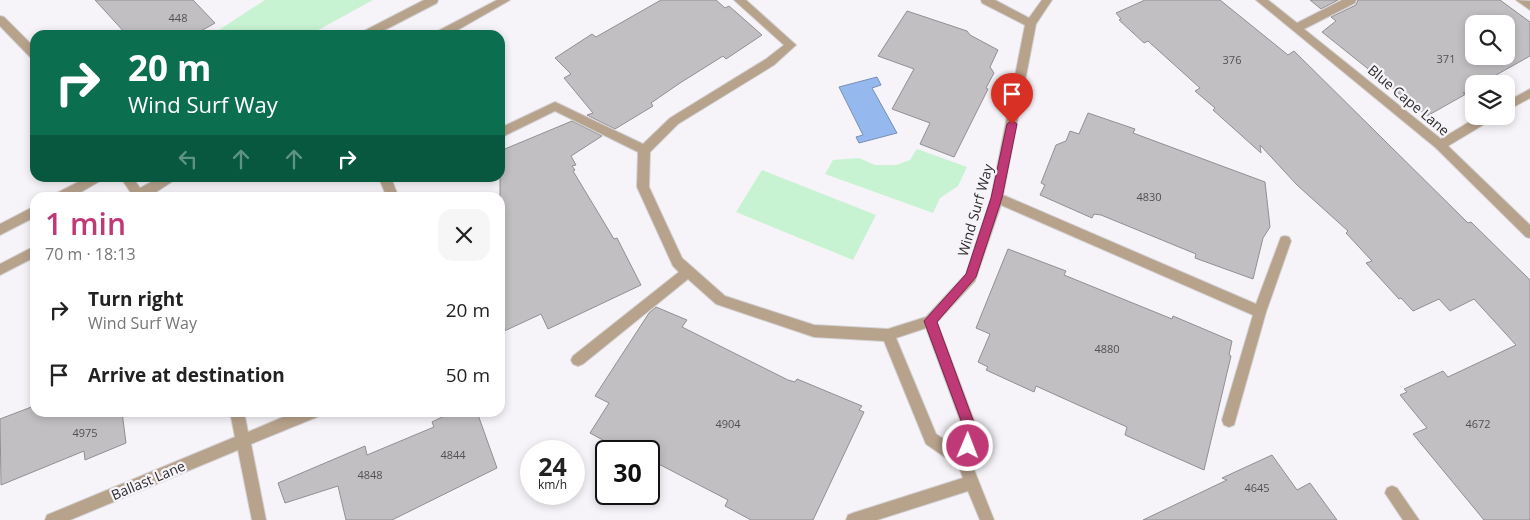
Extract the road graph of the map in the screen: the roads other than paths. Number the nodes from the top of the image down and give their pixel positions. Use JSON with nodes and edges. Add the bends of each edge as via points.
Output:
{"nodes":[{"id":1,"x":433,"y":0,"type":"edge"},
{"id":2,"x":505,"y":0,"type":"edge"},
{"id":3,"x":740,"y":0,"type":"edge"},
{"id":4,"x":986,"y":0,"type":"edge"},
{"id":5,"x":1047,"y":0,"type":"edge"},
{"id":6,"x":1261,"y":0,"type":"edge"},
{"id":7,"x":1352,"y":0,"type":"edge"},
{"id":8,"x":1521,"y":0,"type":"edge"},
{"id":9,"x":1530,"y":6,"type":"edge"},
{"id":10,"x":0,"y":20,"type":"edge"},
{"id":11,"x":1031,"y":23,"type":"junction"},
{"id":12,"x":1296,"y":28,"type":"junction"},
{"id":13,"x":376,"y":30,"type":"edge"},
{"id":14,"x":449,"y":30,"type":"edge"},
{"id":15,"x":30,"y":50,"type":"edge"},
{"id":16,"x":1530,"y":93,"type":"edge"},
{"id":17,"x":1515,"y":101,"type":"edge"},
{"id":18,"x":1474,"y":125,"type":"edge"},
{"id":19,"x":505,"y":131,"type":"edge"},
{"id":20,"x":1440,"y":145,"type":"junction"},
{"id":21,"x":644,"y":150,"type":"junction"},
{"id":22,"x":89,"y":182,"type":"edge"},
{"id":23,"x":162,"y":182,"type":"edge"},
{"id":24,"x":70,"y":192,"type":"edge"},
{"id":25,"x":144,"y":192,"type":"edge"},
{"id":26,"x":997,"y":198,"type":"junction"},
{"id":27,"x":30,"y":214,"type":"edge"},
{"id":28,"x":0,"y":230,"type":"edge"},
{"id":29,"x":1530,"y":233,"type":"edge"},
{"id":30,"x":1285,"y":241,"type":"dead end"},
{"id":31,"x":30,"y":253,"type":"edge"},
{"id":32,"x":0,"y":270,"type":"edge"},
{"id":33,"x":688,"y":272,"type":"junction"},
{"id":34,"x":1260,"y":312,"type":"junction"},
{"id":35,"x":930,"y":321,"type":"junction"},
{"id":36,"x":888,"y":335,"type":"junction"},
{"id":37,"x":578,"y":360,"type":"dead end"},
{"id":38,"x":238,"y":417,"type":"edge"},
{"id":39,"x":300,"y":417,"type":"edge"},
{"id":40,"x":1229,"y":420,"type":"dead end"},
{"id":41,"x":244,"y":440,"type":"junction"},
{"id":42,"x":964,"y":462,"type":"junction"},
{"id":43,"x":972,"y":483,"type":"junction"},
{"id":44,"x":1392,"y":493,"type":"dead end"},
{"id":45,"x":52,"y":520,"type":"edge"},
{"id":46,"x":259,"y":520,"type":"edge"},
{"id":47,"x":853,"y":520,"type":"edge"},
{"id":48,"x":987,"y":520,"type":"edge"},
{"id":49,"x":1412,"y":520,"type":"edge"}],
"edges":[{"from":1,"to":13,"type":"street"},
{"from":2,"to":14,"type":"street"},
{"from":3,"to":21,"type":"street","via":[[792,44],[770,62],[674,121]]},
{"from":4,"to":11,"type":"street"},
{"from":5,"to":11,"type":"street","name":"Wind Surf Way"},
{"from":6,"to":12,"type":"street","name":"Blue Cape Lane"},
{"from":7,"to":12,"type":"street"},
{"from":8,"to":9,"type":"street"},
{"from":10,"to":15,"type":"street"},
{"from":11,"to":26,"type":"street","name":"Wind Surf Way"},
{"from":12,"to":20,"type":"street","name":"Blue Cape Lane"},
{"from":16,"to":17,"type":"street"},
{"from":18,"to":20,"type":"street"},
{"from":19,"to":21,"type":"street","via":[[555,106]]},
{"from":20,"to":29,"type":"street","name":"Blue Cape Lane"},
{"from":21,"to":33,"type":"street","name":"Wind Surf Way","via":[[643,187],[676,262]]},
{"from":22,"to":24,"type":"street"},
{"from":23,"to":25,"type":"street"},
{"from":26,"to":34,"type":"street"},
{"from":26,"to":35,"type":"street","name":"Wind Surf Way","via":[[970,277]]},
{"from":27,"to":28,"type":"street"},
{"from":30,"to":34,"type":"street"},
{"from":31,"to":32,"type":"street"},
{"from":33,"to":36,"type":"street","name":"Wind Surf Way","via":[[722,300],[814,331]]},
{"from":33,"to":37,"type":"street"},
{"from":34,"to":40,"type":"street"},
{"from":35,"to":36,"type":"street","name":"Wind Surf Way"},
{"from":35,"to":42,"type":"street","via":[[971,431]]},
{"from":36,"to":42,"type":"street","via":[[931,439]]},
{"from":38,"to":41,"type":"street"},
{"from":39,"to":41,"type":"street","name":"Ballast Lane"},
{"from":41,"to":45,"type":"street","name":"Ballast Lane"},
{"from":41,"to":46,"type":"street"},
{"from":42,"to":43,"type":"street"},
{"from":43,"to":47,"type":"street"},
{"from":43,"to":48,"type":"street"},
{"from":44,"to":49,"type":"street"}]}
